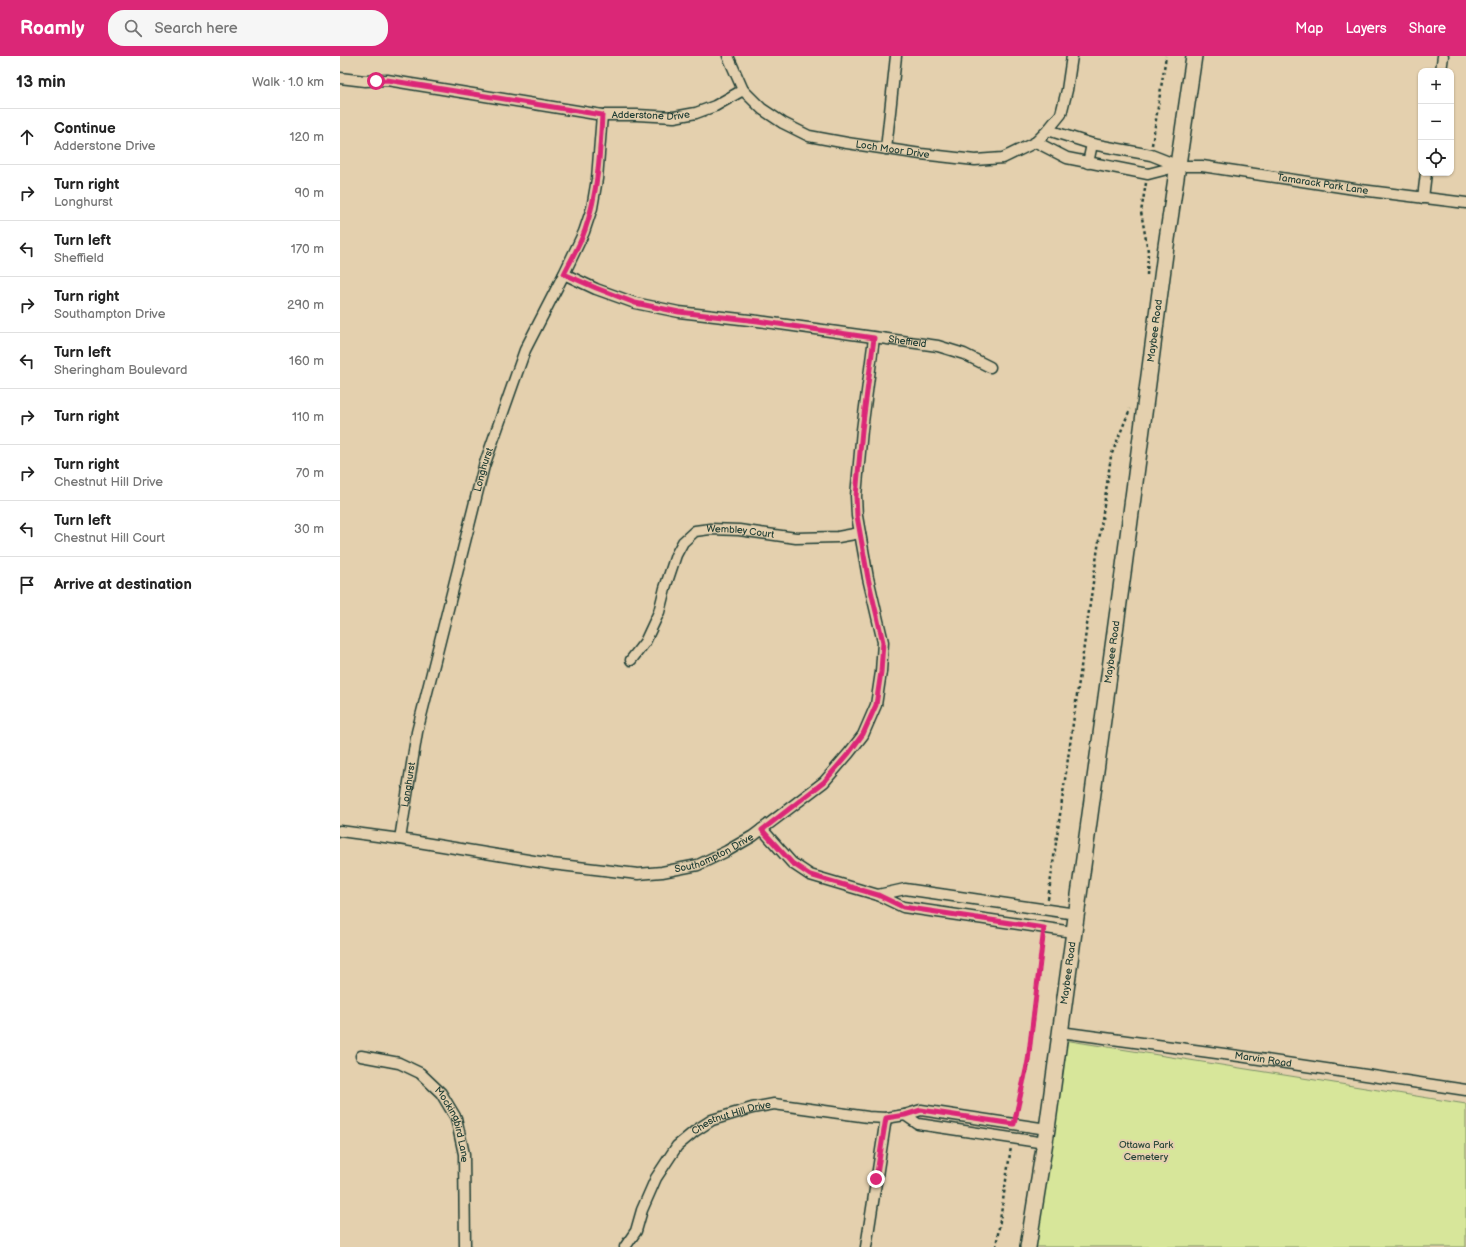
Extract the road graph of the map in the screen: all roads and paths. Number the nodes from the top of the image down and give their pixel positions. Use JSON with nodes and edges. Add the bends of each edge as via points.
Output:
{"nodes":[{"id":1,"x":728,"y":56,"type":"edge"},
{"id":2,"x":896,"y":56,"type":"edge"},
{"id":3,"x":1072,"y":56,"type":"edge"},
{"id":4,"x":1166,"y":56,"type":"edge"},
{"id":5,"x":1194,"y":56,"type":"edge"},
{"id":6,"x":1443,"y":56,"type":"edge"},
{"id":7,"x":1441,"y":68,"type":"edge"},
{"id":8,"x":340,"y":78,"type":"edge"},
{"id":9,"x":743,"y":90,"type":"junction"},
{"id":10,"x":602,"y":115,"type":"junction"},
{"id":11,"x":1048,"y":130,"type":"junction"},
{"id":12,"x":1036,"y":142,"type":"junction"},
{"id":13,"x":1092,"y":144,"type":"junction"},
{"id":14,"x":886,"y":149,"type":"junction"},
{"id":15,"x":1151,"y":155,"type":"junction"},
{"id":16,"x":1088,"y":163,"type":"junction"},
{"id":17,"x":1179,"y":166,"type":"junction"},
{"id":18,"x":1148,"y":174,"type":"junction"},
{"id":19,"x":1426,"y":176,"type":"edge"},
{"id":20,"x":1423,"y":198,"type":"junction"},
{"id":21,"x":1466,"y":203,"type":"edge"},
{"id":22,"x":564,"y":274,"type":"junction"},
{"id":23,"x":1147,"y":280,"type":"dead end"},
{"id":24,"x":874,"y":338,"type":"junction"},
{"id":25,"x":990,"y":367,"type":"dead end"},
{"id":26,"x":1130,"y":408,"type":"dead end"},
{"id":27,"x":860,"y":533,"type":"junction"},
{"id":28,"x":631,"y":660,"type":"dead end"},
{"id":29,"x":762,"y":830,"type":"junction"},
{"id":30,"x":340,"y":831,"type":"edge"},
{"id":31,"x":400,"y":839,"type":"junction"},
{"id":32,"x":878,"y":895,"type":"junction"},
{"id":33,"x":966,"y":898,"type":"junction"},
{"id":34,"x":1046,"y":909,"type":"junction"},
{"id":35,"x":1076,"y":914,"type":"junction"},
{"id":36,"x":964,"y":916,"type":"junction"},
{"id":37,"x":1044,"y":928,"type":"junction"},
{"id":38,"x":1073,"y":932,"type":"junction"},
{"id":39,"x":1060,"y":1032,"type":"junction"},
{"id":40,"x":361,"y":1056,"type":"dead end"},
{"id":41,"x":1466,"y":1090,"type":"edge"},
{"id":42,"x":905,"y":1115,"type":"junction"},
{"id":43,"x":967,"y":1117,"type":"junction"},
{"id":44,"x":886,"y":1118,"type":"junction"},
{"id":45,"x":1014,"y":1124,"type":"junction"},
{"id":46,"x":965,"y":1131,"type":"junction"},
{"id":47,"x":1046,"y":1136,"type":"junction"},
{"id":48,"x":1012,"y":1138,"type":"junction"},
{"id":49,"x":465,"y":1247,"type":"edge"},
{"id":50,"x":625,"y":1247,"type":"edge"},
{"id":51,"x":866,"y":1247,"type":"edge"},
{"id":52,"x":996,"y":1247,"type":"edge"},
{"id":53,"x":1028,"y":1247,"type":"edge"}],
"edges":[{"from":1,"to":9,"type":"street"},
{"from":2,"to":14,"type":"street"},
{"from":3,"to":11,"type":"street","name":"Loch Moor Drive","via":[[1061,114]]},
{"from":4,"to":15,"type":"path"},
{"from":5,"to":17,"type":"main road","name":"Maybee Road"},
{"from":6,"to":7,"type":"street"},
{"from":8,"to":10,"type":"street","name":"Adderstone Drive","via":[[387,80]]},
{"from":9,"to":10,"type":"street","name":"Adderstone Drive","via":[[715,106],[674,117]]},
{"from":9,"to":14,"type":"street","name":"Loch Moor Drive","via":[[762,109],[809,136]]},
{"from":10,"to":22,"type":"street","name":"Longhurst","via":[[601,145],[592,208],[584,232]]},
{"from":11,"to":12,"type":"street","name":"Loch Moor Drive"},
{"from":11,"to":13,"type":"street"},
{"from":12,"to":14,"type":"street","name":"Loch Moor Drive","via":[[1003,158],[975,160]]},
{"from":12,"to":16,"type":"street","via":[[1068,158]]},
{"from":13,"to":15,"type":"street"},
{"from":13,"to":16,"type":"street"},
{"from":15,"to":17,"type":"street"},
{"from":16,"to":18,"type":"street"},
{"from":17,"to":18,"type":"street"},
{"from":17,"to":20,"type":"street","name":"Tamarack Park Lane","via":[[1202,166]]},
{"from":17,"to":35,"type":"main road","name":"Maybee Road"},
{"from":18,"to":23,"type":"path","via":[[1141,212],[1148,251]]},
{"from":19,"to":20,"type":"street"},
{"from":20,"to":21,"type":"street","name":"Tamarack Park Lane"},
{"from":22,"to":24,"type":"street","name":"Sheffield","via":[[635,303],[679,312]]},
{"from":22,"to":31,"type":"street","name":"Longhurst","via":[[525,350],[484,466],[417,732]]},
{"from":24,"to":25,"type":"street","name":"Sheffield","via":[[938,346],[964,354]]},
{"from":24,"to":27,"type":"street","name":"Southampton Drive","via":[[856,496]]},
{"from":26,"to":34,"type":"path","via":[[1111,456]]},
{"from":27,"to":28,"type":"street","name":"Wembley Court","via":[[838,537],[796,538],[739,530],[695,531],[683,542],[676,554],[658,612],[645,642]]},
{"from":27,"to":29,"type":"street","name":"Southampton Drive","via":[[883,642],[876,705],[863,734],[824,782]]},
{"from":29,"to":31,"type":"street","name":"Southampton Drive","via":[[698,865],[638,874],[552,864]]},
{"from":29,"to":32,"type":"street","via":[[792,863],[810,875]]},
{"from":30,"to":31,"type":"street","name":"Southampton Drive"},
{"from":32,"to":33,"type":"street","via":[[904,889]]},
{"from":32,"to":36,"type":"street","via":[[903,907]]},
{"from":33,"to":34,"type":"street"},
{"from":33,"to":36,"type":"street"},
{"from":34,"to":35,"type":"street"},
{"from":35,"to":38,"type":"main road","name":"Maybee Road"},
{"from":36,"to":37,"type":"street"},
{"from":37,"to":38,"type":"street"},
{"from":37,"to":45,"type":"path","via":[[1028,1061]]},
{"from":38,"to":39,"type":"main road","name":"Maybee Road"},
{"from":39,"to":41,"type":"street","name":"Marvin Road"},
{"from":39,"to":47,"type":"main road","name":"Maybee Road"},
{"from":40,"to":49,"type":"street","name":"Mockingbird Lane","via":[[399,1063],[420,1073],[441,1093],[456,1118],[464,1154]]},
{"from":42,"to":43,"type":"street","name":"Chestnut Hill Drive","via":[[921,1110]]},
{"from":42,"to":44,"type":"street","name":"Chestnut Hill Drive"},
{"from":42,"to":46,"type":"street","via":[[918,1124]]},
{"from":43,"to":45,"type":"street","name":"Chestnut Hill Drive"},
{"from":43,"to":46,"type":"street"},
{"from":44,"to":50,"type":"street","name":"Chestnut Hill Drive","via":[[774,1104],[712,1120],[695,1130],[677,1146],[656,1178],[636,1231]]},
{"from":44,"to":51,"type":"street"},
{"from":45,"to":47,"type":"street","name":"Chestnut Hill Drive"},
{"from":46,"to":48,"type":"street"},
{"from":47,"to":48,"type":"street"},
{"from":47,"to":53,"type":"main road","name":"Maybee Road"},
{"from":48,"to":52,"type":"path"}]}
